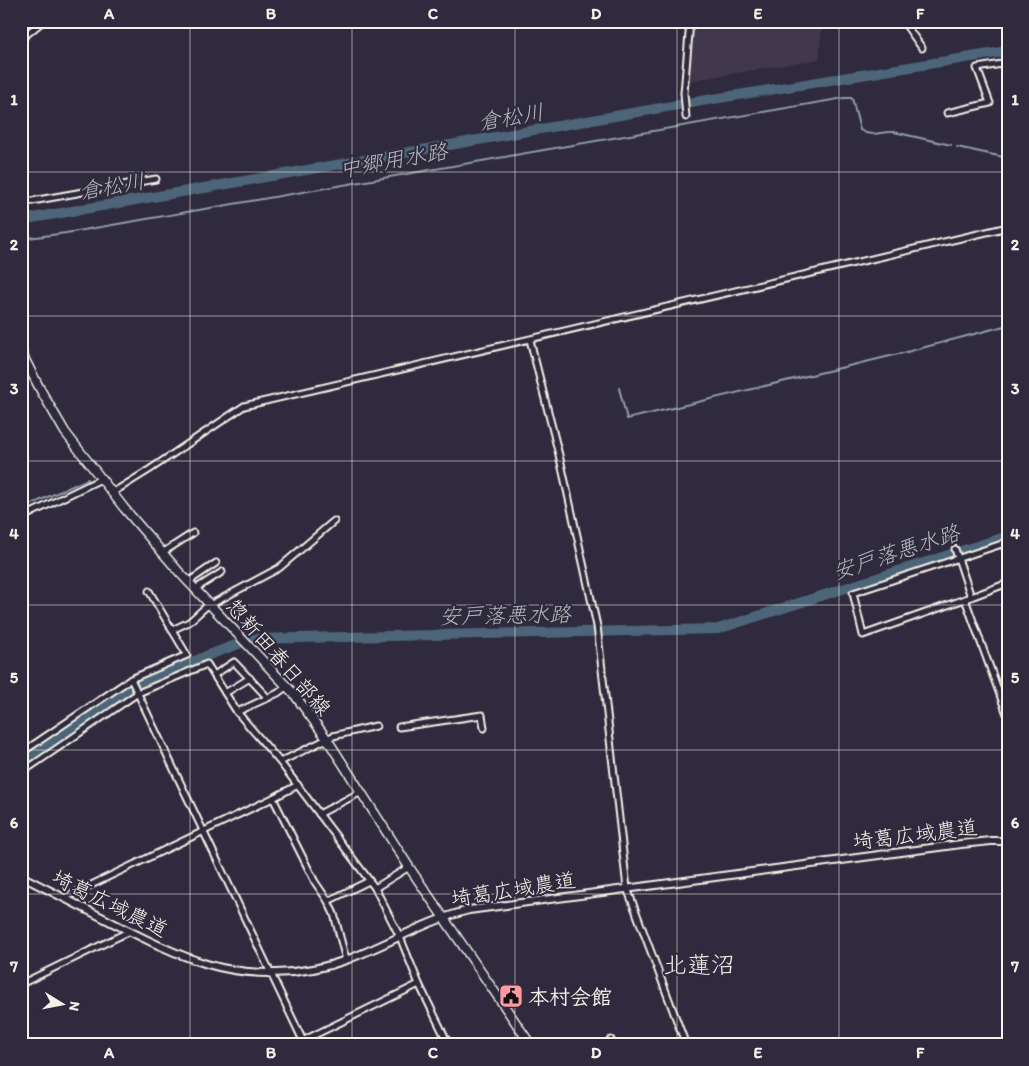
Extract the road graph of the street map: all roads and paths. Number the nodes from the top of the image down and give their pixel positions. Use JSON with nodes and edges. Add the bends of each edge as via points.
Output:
{"nodes":[{"id":1,"x":43,"y":21,"type":"edge"},
{"id":2,"x":690,"y":21,"type":"edge"},
{"id":3,"x":903,"y":21,"type":"edge"},
{"id":4,"x":21,"y":40,"type":"edge"},
{"id":5,"x":922,"y":48,"type":"dead end"},
{"id":6,"x":1008,"y":63,"type":"edge"},
{"id":7,"x":947,"y":113,"type":"dead end"},
{"id":8,"x":686,"y":117,"type":"dead end"},
{"id":9,"x":156,"y":180,"type":"dead end"},
{"id":10,"x":21,"y":203,"type":"edge"},
{"id":11,"x":1008,"y":227,"type":"edge"},
{"id":12,"x":530,"y":340,"type":"junction"},
{"id":13,"x":21,"y":352,"type":"edge"},
{"id":14,"x":100,"y":479,"type":"junction"},
{"id":15,"x":112,"y":493,"type":"junction"},
{"id":16,"x":21,"y":497,"type":"edge"},
{"id":17,"x":24,"y":517,"type":"edge"},
{"id":18,"x":334,"y":521,"type":"dead end"},
{"id":19,"x":193,"y":533,"type":"dead end"},
{"id":20,"x":1005,"y":542,"type":"edge"},
{"id":21,"x":955,"y":549,"type":"dead end"},
{"id":22,"x":162,"y":553,"type":"junction"},
{"id":23,"x":1008,"y":554,"type":"edge"},
{"id":24,"x":958,"y":558,"type":"junction"},
{"id":25,"x":216,"y":563,"type":"dead end"},
{"id":26,"x":222,"y":572,"type":"dead end"},
{"id":27,"x":188,"y":582,"type":"junction"},
{"id":28,"x":1008,"y":583,"type":"edge"},
{"id":29,"x":195,"y":589,"type":"junction"},
{"id":30,"x":150,"y":591,"type":"dead end"},
{"id":31,"x":971,"y":597,"type":"junction"},
{"id":32,"x":965,"y":599,"type":"junction"},
{"id":33,"x":209,"y":605,"type":"junction"},
{"id":34,"x":172,"y":630,"type":"junction"},
{"id":35,"x":214,"y":675,"type":"junction"},
{"id":36,"x":250,"y":678,"type":"junction"},
{"id":37,"x":131,"y":679,"type":"junction"},
{"id":38,"x":286,"y":687,"type":"junction"},
{"id":39,"x":225,"y":693,"type":"junction"},
{"id":40,"x":138,"y":694,"type":"junction"},
{"id":41,"x":268,"y":698,"type":"junction"},
{"id":42,"x":237,"y":712,"type":"junction"},
{"id":43,"x":1008,"y":717,"type":"edge"},
{"id":44,"x":376,"y":726,"type":"dead end"},
{"id":45,"x":399,"y":727,"type":"dead end"},
{"id":46,"x":484,"y":728,"type":"dead end"},
{"id":47,"x":327,"y":739,"type":"junction"},
{"id":48,"x":21,"y":753,"type":"edge"},
{"id":49,"x":280,"y":762,"type":"junction"},
{"id":50,"x":21,"y":774,"type":"edge"},
{"id":51,"x":298,"y":785,"type":"junction"},
{"id":52,"x":361,"y":792,"type":"junction"},
{"id":53,"x":273,"y":798,"type":"junction"},
{"id":54,"x":319,"y":814,"type":"junction"},
{"id":55,"x":202,"y":831,"type":"junction"},
{"id":56,"x":1008,"y":841,"type":"edge"},
{"id":57,"x":409,"y":867,"type":"junction"},
{"id":58,"x":21,"y":876,"type":"edge"},
{"id":59,"x":369,"y":881,"type":"junction"},
{"id":60,"x":375,"y":888,"type":"junction"},
{"id":61,"x":627,"y":888,"type":"junction"},
{"id":62,"x":64,"y":898,"type":"junction"},
{"id":63,"x":328,"y":901,"type":"junction"},
{"id":64,"x":444,"y":916,"type":"junction"},
{"id":65,"x":130,"y":931,"type":"junction"},
{"id":66,"x":400,"y":937,"type":"junction"},
{"id":67,"x":346,"y":960,"type":"junction"},
{"id":68,"x":270,"y":972,"type":"junction"},
{"id":69,"x":21,"y":984,"type":"edge"},
{"id":70,"x":419,"y":984,"type":"junction"},
{"id":71,"x":611,"y":1040,"type":"dead end"},
{"id":72,"x":304,"y":1043,"type":"edge"},
{"id":73,"x":294,"y":1045,"type":"edge"},
{"id":74,"x":449,"y":1045,"type":"edge"},
{"id":75,"x":531,"y":1045,"type":"edge"},
{"id":76,"x":605,"y":1045,"type":"edge"},
{"id":77,"x":686,"y":1045,"type":"edge"}],
"edges":[{"from":1,"to":4,"type":"street"},
{"from":2,"to":8,"type":"street","via":[[684,93]]},
{"from":3,"to":5,"type":"street"},
{"from":6,"to":7,"type":"street","via":[[976,68],[990,103]]},
{"from":9,"to":10,"type":"street"},
{"from":11,"to":12,"type":"street"},
{"from":12,"to":15,"type":"street","via":[[244,406]]},
{"from":12,"to":61,"type":"street","via":[[597,626]]},
{"from":13,"to":14,"type":"main road","name":"惣新田春日部線","via":[[65,432]]},
{"from":14,"to":15,"type":"main road","name":"惣新田春日部線"},
{"from":14,"to":17,"type":"street"},
{"from":15,"to":22,"type":"main road","name":"惣新田春日部線"},
{"from":16,"to":17,"type":"street"},
{"from":18,"to":33,"type":"street","via":[[279,568]]},
{"from":19,"to":22,"type":"street"},
{"from":20,"to":23,"type":"street"},
{"from":20,"to":24,"type":"street"},
{"from":21,"to":24,"type":"street"},
{"from":22,"to":27,"type":"main road","name":"惣新田春日部線"},
{"from":24,"to":31,"type":"street"},
{"from":24,"to":32,"type":"street","via":[[853,593],[863,635]]},
{"from":25,"to":27,"type":"street"},
{"from":26,"to":29,"type":"street"},
{"from":27,"to":29,"type":"main road","name":"惣新田春日部線"},
{"from":28,"to":31,"type":"street"},
{"from":29,"to":33,"type":"main road","name":"惣新田春日部線"},
{"from":30,"to":34,"type":"street"},
{"from":31,"to":32,"type":"street"},
{"from":32,"to":43,"type":"street"},
{"from":33,"to":34,"type":"street","via":[[189,622]]},
{"from":33,"to":38,"type":"main road","name":"惣新田春日部線"},
{"from":34,"to":37,"type":"street","via":[[187,655]]},
{"from":35,"to":36,"type":"street","via":[[234,662]]},
{"from":35,"to":39,"type":"street"},
{"from":35,"to":40,"type":"street","via":[[207,664]]},
{"from":36,"to":39,"type":"street"},
{"from":36,"to":41,"type":"street"},
{"from":37,"to":40,"type":"street"},
{"from":37,"to":48,"type":"street"},
{"from":38,"to":41,"type":"street"},
{"from":38,"to":47,"type":"main road","name":"惣新田春日部線"},
{"from":39,"to":42,"type":"street"},
{"from":40,"to":50,"type":"street"},
{"from":40,"to":55,"type":"street"},
{"from":41,"to":42,"type":"street"},
{"from":42,"to":49,"type":"street"},
{"from":44,"to":47,"type":"street"},
{"from":45,"to":46,"type":"street","via":[[482,715]]},
{"from":47,"to":49,"type":"street"},
{"from":47,"to":52,"type":"main road","name":"惣新田春日部線"},
{"from":49,"to":51,"type":"street"},
{"from":51,"to":53,"type":"street"},
{"from":51,"to":54,"type":"street"},
{"from":52,"to":54,"type":"street"},
{"from":52,"to":57,"type":"main road","name":"惣新田春日部線"},
{"from":53,"to":55,"type":"street"},
{"from":53,"to":63,"type":"street","via":[[315,882]]},
{"from":54,"to":59,"type":"street"},
{"from":55,"to":62,"type":"street"},
{"from":55,"to":68,"type":"street"},
{"from":56,"to":61,"type":"street","name":"埼葛広域農道"},
{"from":57,"to":60,"type":"street"},
{"from":57,"to":64,"type":"main road","name":"惣新田春日部線"},
{"from":58,"to":62,"type":"street","name":"埼葛広域農道"},
{"from":59,"to":60,"type":"street"},
{"from":59,"to":63,"type":"street"},
{"from":60,"to":66,"type":"street"},
{"from":61,"to":64,"type":"street","name":"埼葛広域農道"},
{"from":61,"to":77,"type":"street"},
{"from":62,"to":65,"type":"street","name":"埼葛広域農道"},
{"from":63,"to":67,"type":"street"},
{"from":64,"to":66,"type":"street","name":"埼葛広域農道"},
{"from":64,"to":75,"type":"main road","name":"惣新田春日部線"},
{"from":65,"to":68,"type":"street","name":"埼葛広域農道","via":[[208,964]]},
{"from":65,"to":69,"type":"street"},
{"from":66,"to":67,"type":"street","name":"埼葛広域農道"},
{"from":66,"to":70,"type":"street"},
{"from":67,"to":68,"type":"street","name":"埼葛広域農道","via":[[322,967]]},
{"from":68,"to":72,"type":"street"},
{"from":70,"to":72,"type":"street"},
{"from":70,"to":74,"type":"street"},
{"from":71,"to":76,"type":"street"},
{"from":72,"to":73,"type":"street"}]}
